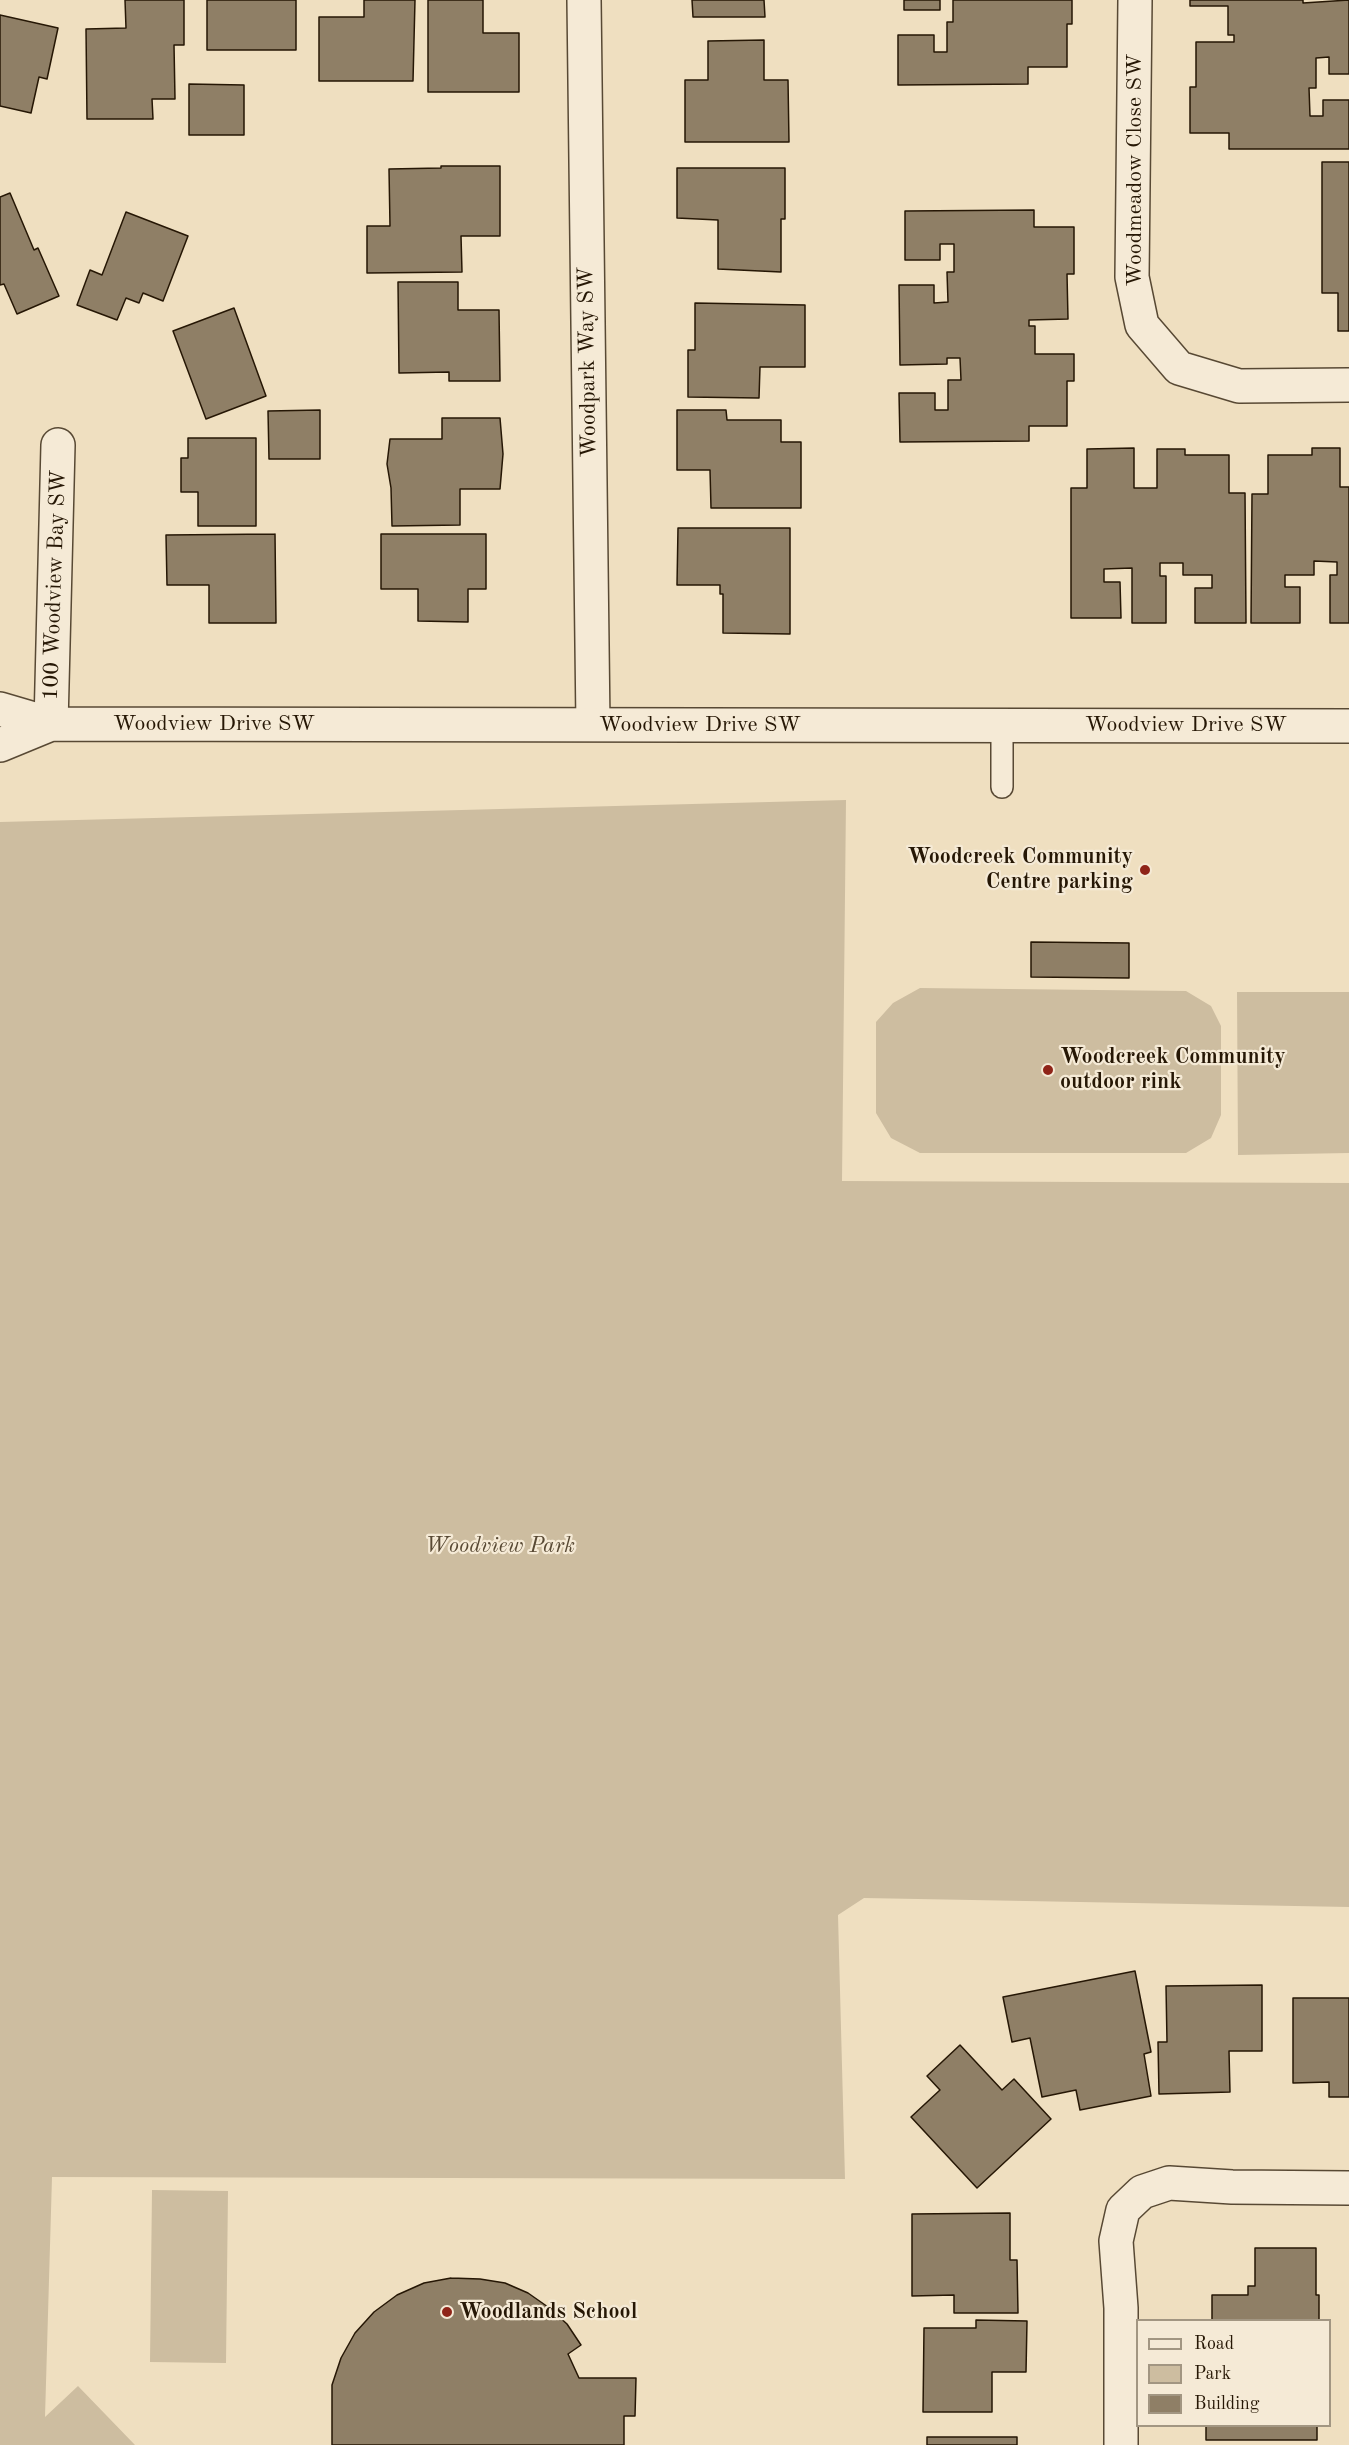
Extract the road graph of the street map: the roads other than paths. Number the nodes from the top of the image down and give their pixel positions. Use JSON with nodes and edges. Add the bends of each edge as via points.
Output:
{"nodes":[{"id":1,"x":584,"y":0,"type":"edge"},
{"id":2,"x":1135,"y":0,"type":"edge"},
{"id":3,"x":1349,"y":385,"type":"edge"},
{"id":4,"x":58,"y":445,"type":"dead end"},
{"id":5,"x":0,"y":709,"type":"edge"},
{"id":6,"x":51,"y":724,"type":"junction"},
{"id":7,"x":593,"y":724,"type":"junction"},
{"id":8,"x":1002,"y":725,"type":"junction"},
{"id":9,"x":1349,"y":726,"type":"edge"},
{"id":10,"x":0,"y":745,"type":"edge"},
{"id":11,"x":1002,"y":787,"type":"dead end"},
{"id":12,"x":1349,"y":2188,"type":"edge"},
{"id":13,"x":1121,"y":2445,"type":"edge"}],
"edges":[{"from":1,"to":7,"type":"street","name":"Woodpark Way SW"},
{"from":2,"to":3,"type":"street","name":"Woodmeadow Close SW","via":[[1132,277],[1142,325],[1179,368],[1239,386]]},
{"from":4,"to":6,"type":"street","name":"100 Woodview Bay SW"},
{"from":5,"to":6,"type":"street","name":"Woodview Drive SW"},
{"from":6,"to":7,"type":"street","name":"Woodview Drive SW"},
{"from":6,"to":10,"type":"street","name":"Woodview Drive SW"},
{"from":7,"to":8,"type":"street","name":"Woodview Drive SW"},
{"from":8,"to":9,"type":"street","name":"Woodview Drive SW"},
{"from":8,"to":11,"type":"lane"},
{"from":12,"to":13,"type":"street","via":[[1169,2183],[1142,2192],[1123,2210],[1116,2241],[1121,2308]]}]}
